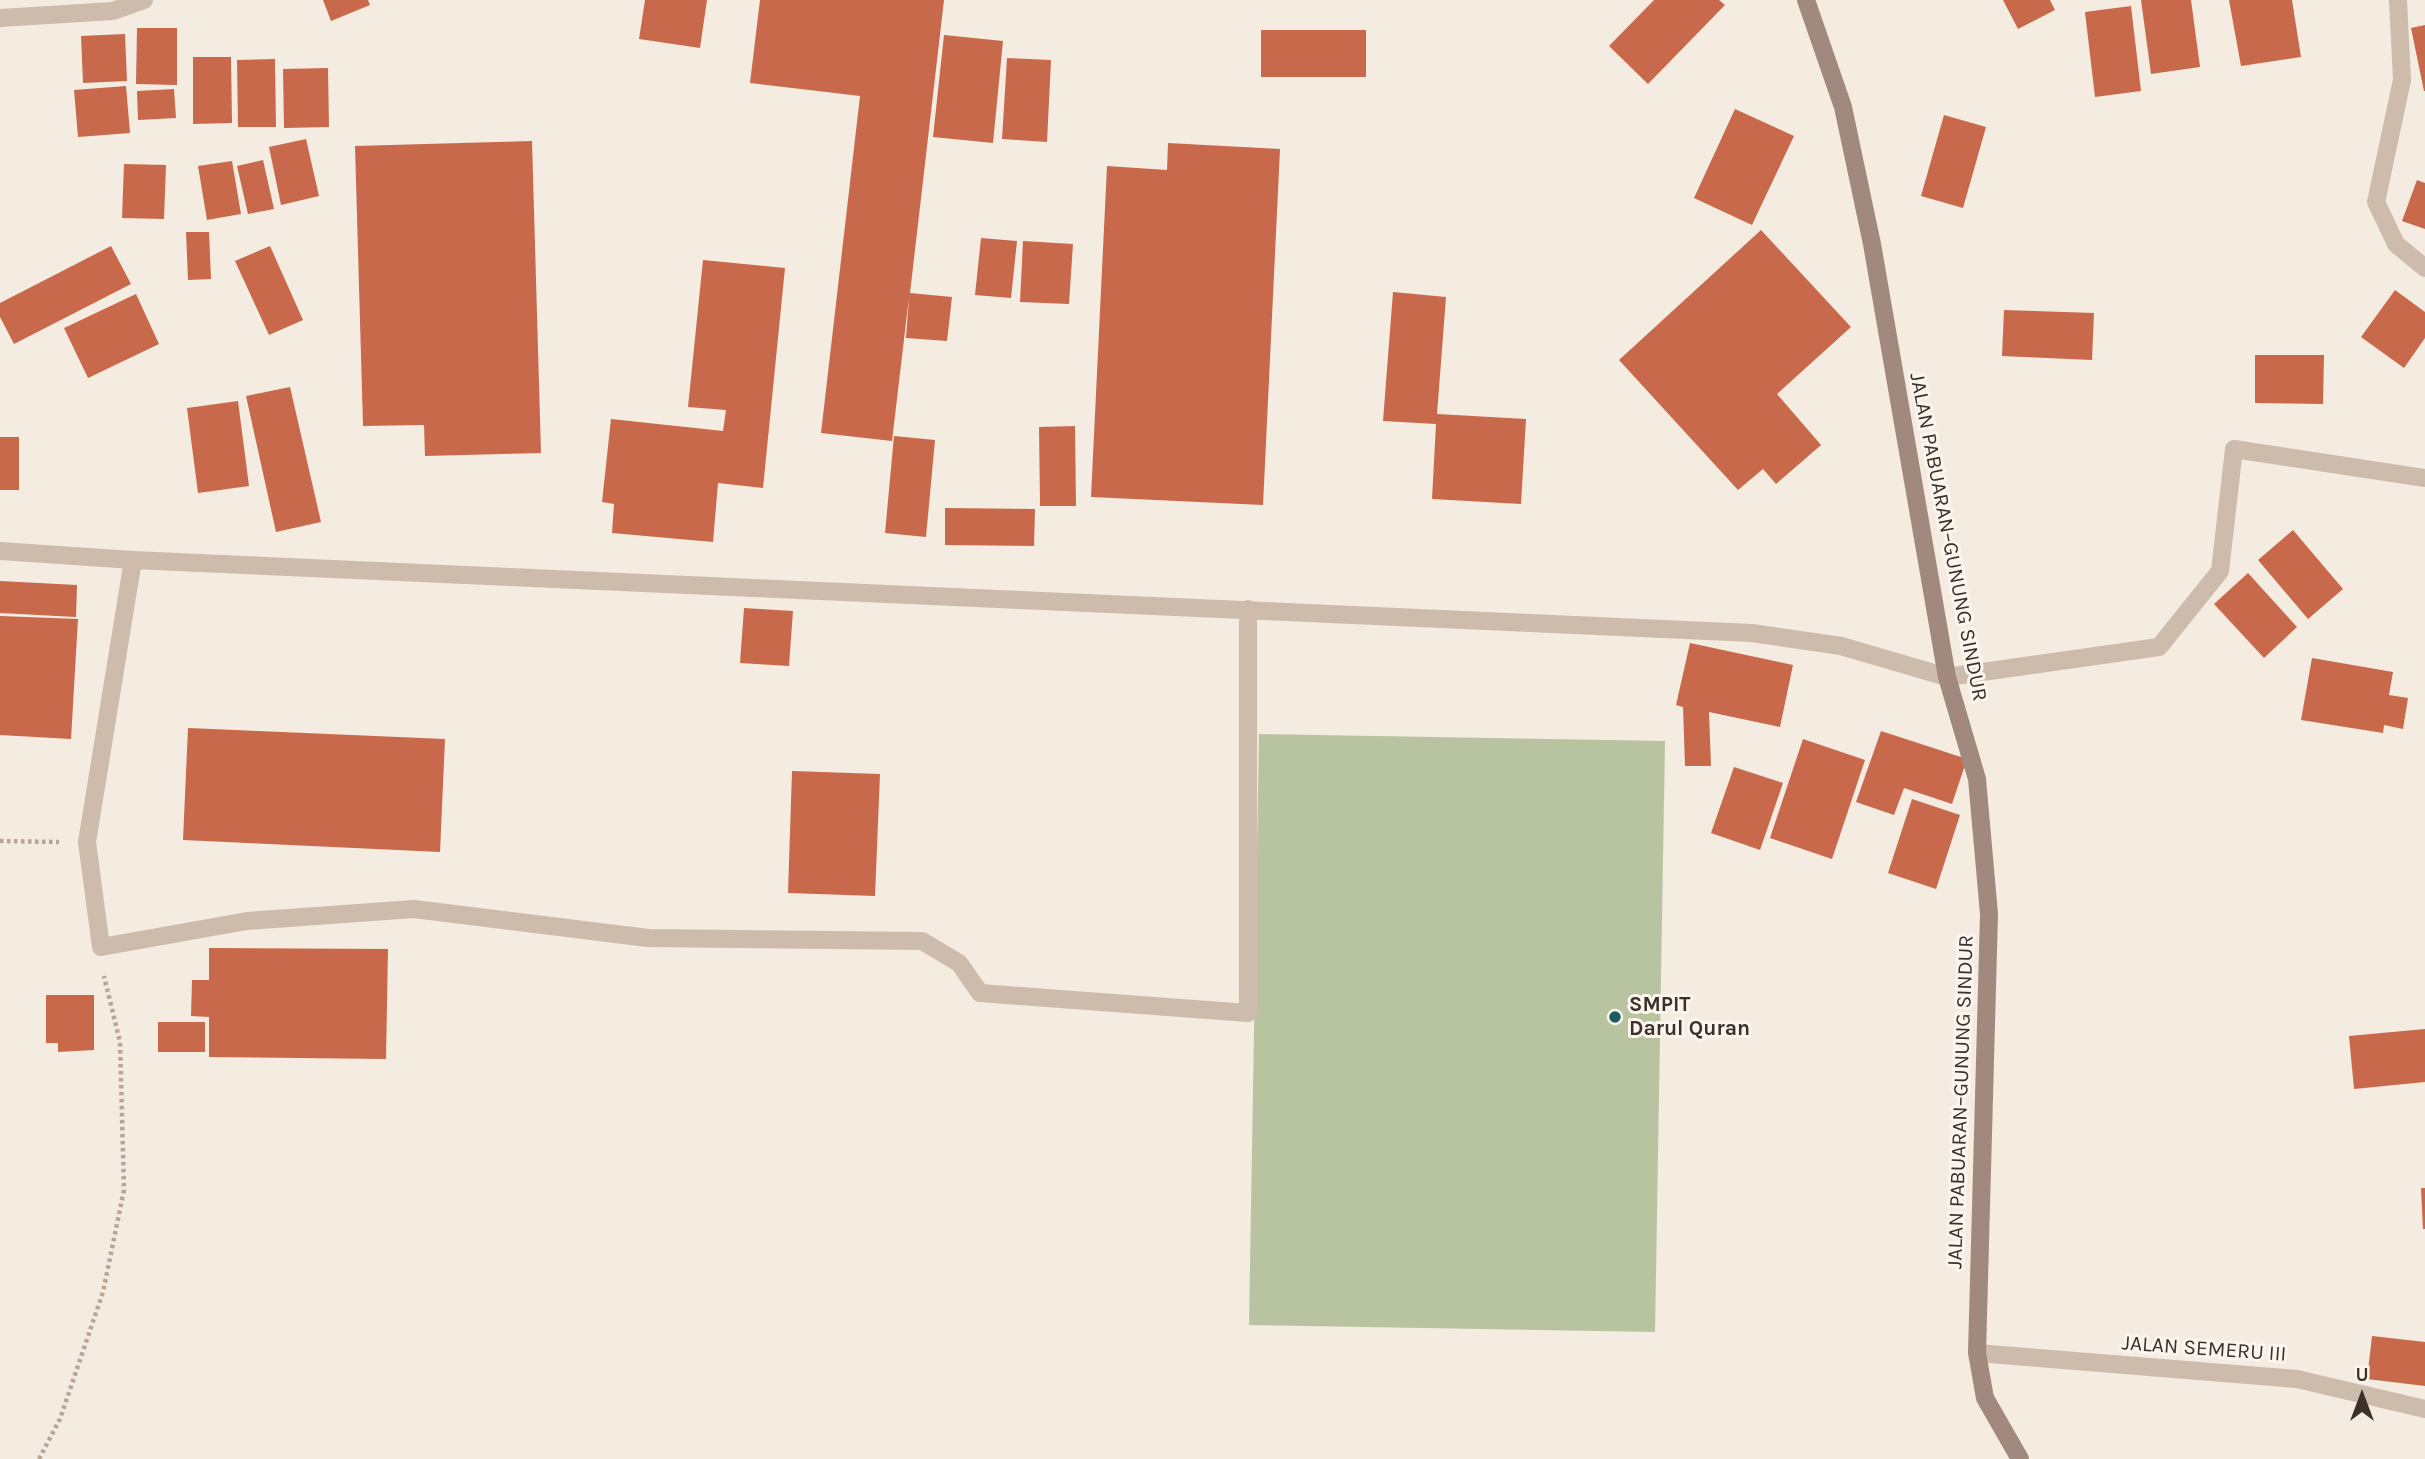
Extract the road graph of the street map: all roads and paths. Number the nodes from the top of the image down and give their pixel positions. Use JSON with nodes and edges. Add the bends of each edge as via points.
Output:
{"nodes":[{"id":1,"x":144,"y":0,"type":"edge"},
{"id":2,"x":1806,"y":0,"type":"edge"},
{"id":3,"x":2398,"y":0,"type":"edge"},
{"id":4,"x":0,"y":18,"type":"edge"},
{"id":5,"x":2425,"y":268,"type":"edge"},
{"id":6,"x":2425,"y":478,"type":"edge"},
{"id":7,"x":0,"y":551,"type":"edge"},
{"id":8,"x":132,"y":560,"type":"junction"},
{"id":9,"x":1248,"y":609,"type":"junction"},
{"id":10,"x":1947,"y":677,"type":"junction"},
{"id":11,"x":0,"y":841,"type":"edge"},
{"id":12,"x":87,"y":842,"type":"junction"},
{"id":13,"x":101,"y":947,"type":"junction"},
{"id":14,"x":1977,"y":1353,"type":"junction"},
{"id":15,"x":2425,"y":1409,"type":"edge"},
{"id":16,"x":39,"y":1459,"type":"edge"},
{"id":17,"x":2020,"y":1459,"type":"edge"}],
"edges":[{"from":1,"to":4,"type":"street","via":[[113,10]]},
{"from":2,"to":10,"type":"street","name":"JALAN PABUARAN–GUNUNG SINDUR","via":[[1843,107],[1857,172]]},
{"from":3,"to":5,"type":"street","via":[[2402,80],[2376,202],[2396,244]]},
{"from":6,"to":10,"type":"street","via":[[2234,449],[2220,571],[2160,647]]},
{"from":7,"to":8,"type":"street"},
{"from":8,"to":9,"type":"street"},
{"from":8,"to":12,"type":"street"},
{"from":9,"to":10,"type":"street","via":[[1752,633],[1841,646]]},
{"from":9,"to":13,"type":"street","via":[[1248,1013],[981,993],[959,963],[922,941],[648,938],[414,909],[247,921]]},
{"from":10,"to":14,"type":"street","name":"JALAN PABUARAN–GUNUNG SINDUR","via":[[1977,779],[1989,914]]},
{"from":11,"to":12,"type":"path"},
{"from":12,"to":13,"type":"street"},
{"from":13,"to":16,"type":"path","via":[[120,1042],[124,1190],[103,1293],[60,1419]]},
{"from":14,"to":15,"type":"street","name":"JALAN SEMERU III","via":[[2297,1379]]},
{"from":14,"to":17,"type":"street","name":"JALAN PABUARAN–GUNUNG SINDUR","via":[[1985,1398]]}]}
